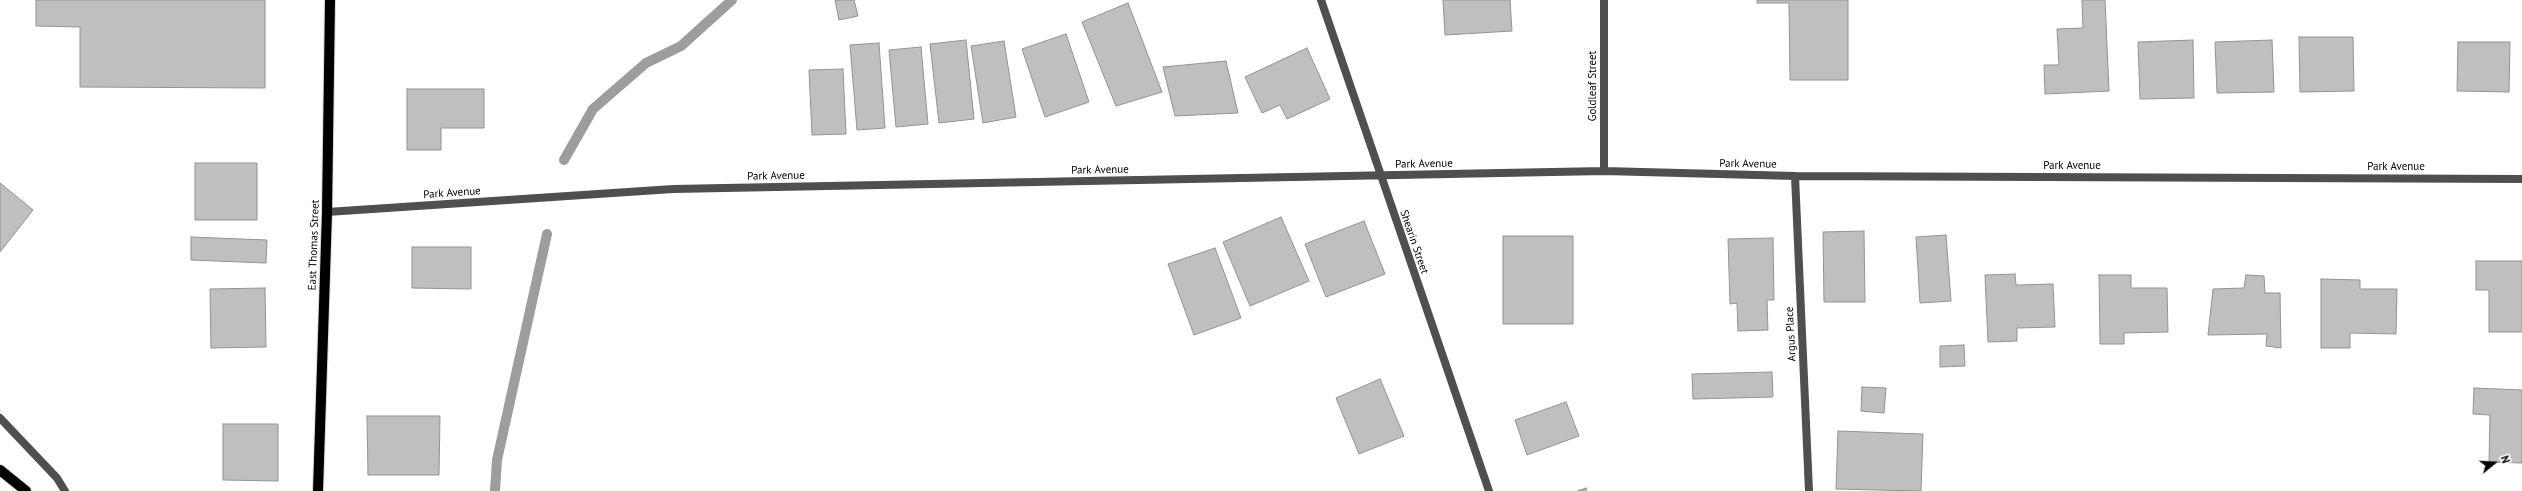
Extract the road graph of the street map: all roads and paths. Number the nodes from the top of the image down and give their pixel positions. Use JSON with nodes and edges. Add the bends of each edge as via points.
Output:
{"nodes":[{"id":1,"x":330,"y":0,"type":"edge"},
{"id":2,"x":1321,"y":0,"type":"edge"},
{"id":3,"x":1604,"y":0,"type":"edge"},
{"id":4,"x":1604,"y":172,"type":"junction"},
{"id":5,"x":1379,"y":176,"type":"junction"},
{"id":6,"x":1795,"y":176,"type":"junction"},
{"id":7,"x":2522,"y":179,"type":"edge"},
{"id":8,"x":327,"y":212,"type":"junction"},
{"id":9,"x":0,"y":418,"type":"edge"},
{"id":10,"x":0,"y":470,"type":"edge"},
{"id":11,"x":26,"y":491,"type":"edge"},
{"id":12,"x":65,"y":491,"type":"edge"},
{"id":13,"x":318,"y":491,"type":"edge"},
{"id":14,"x":1489,"y":491,"type":"edge"},
{"id":15,"x":1809,"y":491,"type":"edge"}],
"edges":[{"from":1,"to":8,"type":"main road","name":"East Thomas Street"},
{"from":2,"to":5,"type":"street","name":"Shearin Street"},
{"from":3,"to":4,"type":"street","name":"Goldleaf Street"},
{"from":4,"to":5,"type":"street","name":"Park Avenue"},
{"from":4,"to":6,"type":"street","name":"Park Avenue"},
{"from":5,"to":8,"type":"street","name":"Park Avenue","via":[[673,189]]},
{"from":5,"to":14,"type":"street","name":"Shearin Street"},
{"from":6,"to":7,"type":"street","name":"Park Avenue"},
{"from":6,"to":15,"type":"street","name":"Argus Place"},
{"from":8,"to":13,"type":"main road","name":"East Thomas Street"},
{"from":9,"to":12,"type":"street","via":[[57,478]]},
{"from":10,"to":11,"type":"main road"}]}
